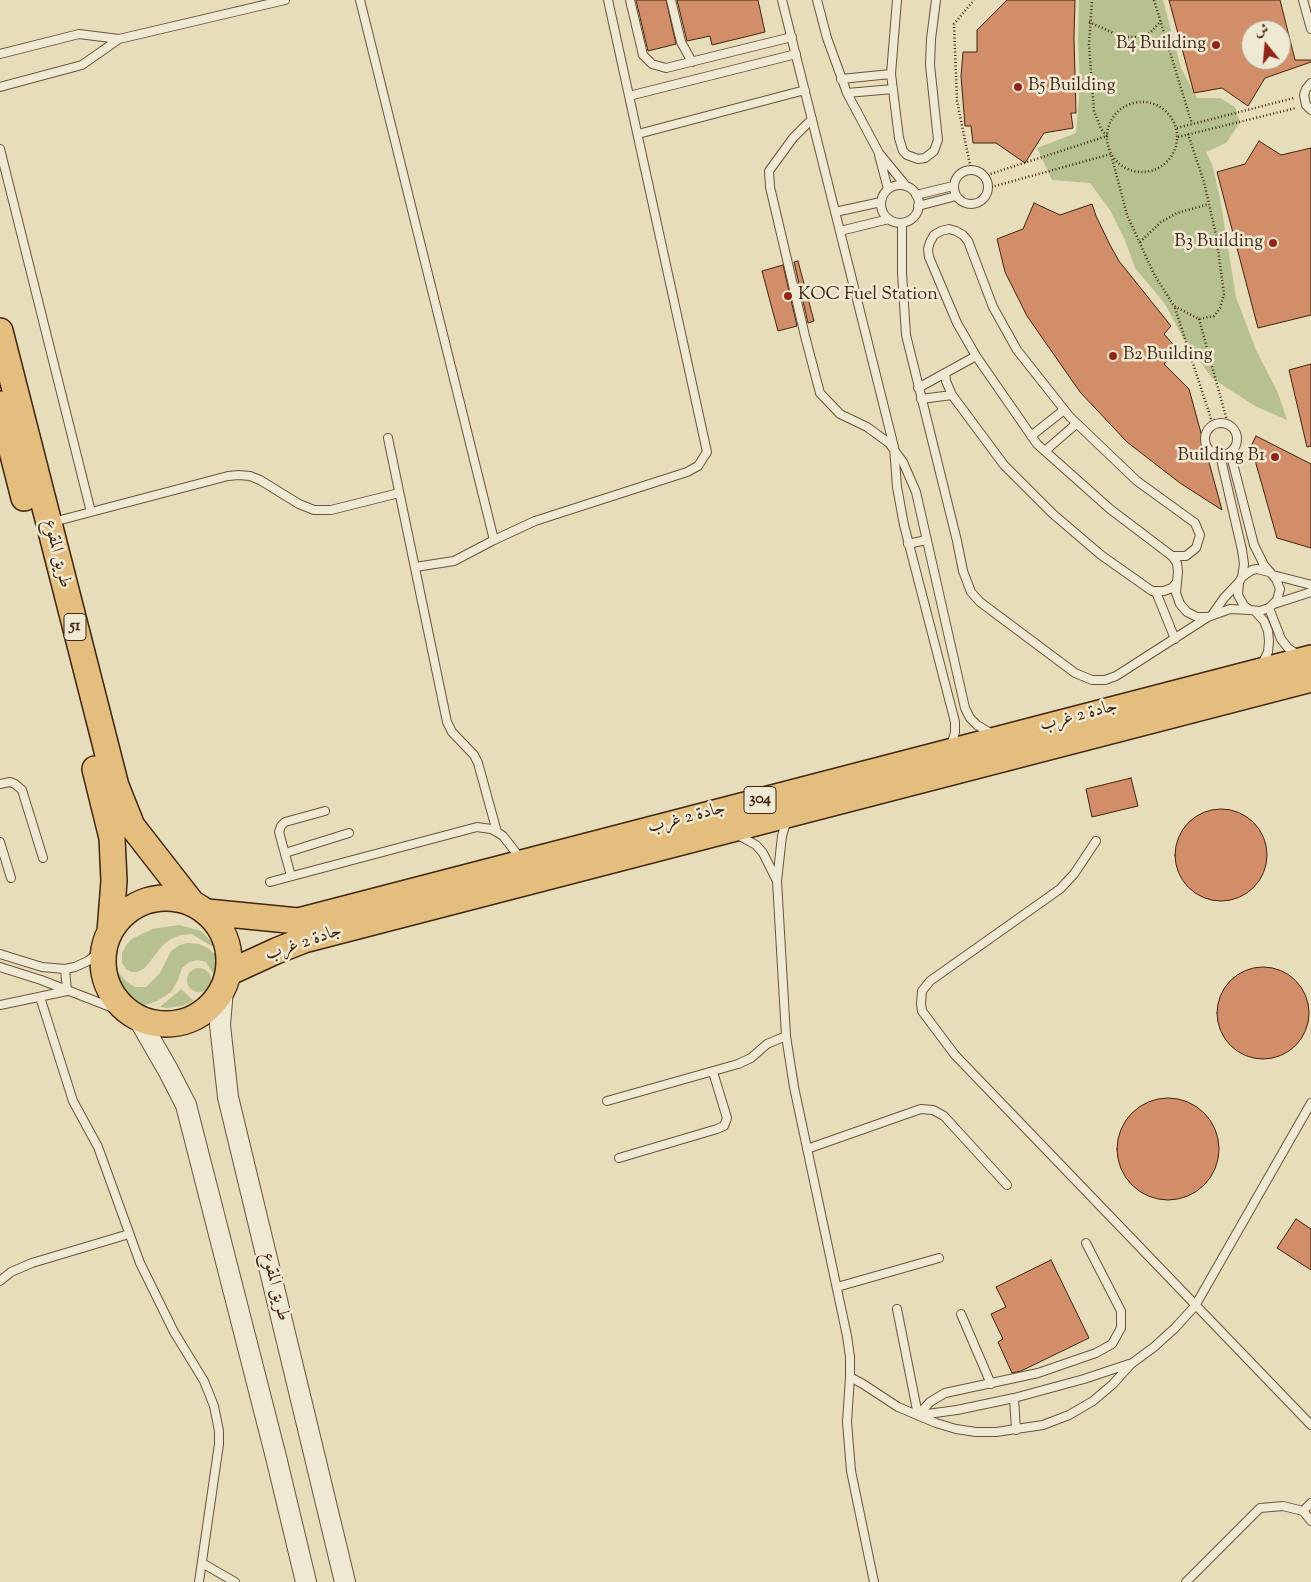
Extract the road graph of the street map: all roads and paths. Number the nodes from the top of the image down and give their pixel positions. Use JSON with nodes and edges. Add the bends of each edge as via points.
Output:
{"nodes":[{"id":1,"x":285,"y":0,"type":"edge"},
{"id":2,"x":360,"y":0,"type":"edge"},
{"id":3,"x":608,"y":0,"type":"edge"},
{"id":4,"x":630,"y":0,"type":"edge"},
{"id":5,"x":671,"y":0,"type":"edge"},
{"id":6,"x":782,"y":0,"type":"edge"},
{"id":7,"x":817,"y":0,"type":"edge"},
{"id":8,"x":897,"y":0,"type":"edge"},
{"id":9,"x":936,"y":0,"type":"edge"},
{"id":10,"x":974,"y":0,"type":"edge"},
{"id":11,"x":1092,"y":0,"type":"edge"},
{"id":12,"x":1154,"y":0,"type":"edge"},
{"id":13,"x":1303,"y":0,"type":"edge"},
{"id":14,"x":1161,"y":21,"type":"junction"},
{"id":15,"x":1089,"y":22,"type":"junction"},
{"id":16,"x":1311,"y":29,"type":"edge"},
{"id":17,"x":792,"y":37,"type":"junction"},
{"id":18,"x":119,"y":39,"type":"junction"},
{"id":19,"x":0,"y":54,"type":"edge"},
{"id":20,"x":796,"y":54,"type":"junction"},
{"id":21,"x":692,"y":62,"type":"junction"},
{"id":22,"x":891,"y":74,"type":"junction"},
{"id":23,"x":841,"y":79,"type":"junction"},
{"id":24,"x":1311,"y":84,"type":"edge"},
{"id":25,"x":0,"y":87,"type":"edge"},
{"id":26,"x":893,"y":89,"type":"junction"},
{"id":27,"x":805,"y":90,"type":"junction"},
{"id":28,"x":847,"y":92,"type":"junction"},
{"id":29,"x":1304,"y":95,"type":"junction"},
{"id":30,"x":629,"y":96,"type":"junction"},
{"id":31,"x":1309,"y":107,"type":"edge"},
{"id":32,"x":812,"y":120,"type":"junction"},
{"id":33,"x":1192,"y":124,"type":"junction"},
{"id":34,"x":1177,"y":128,"type":"junction"},
{"id":35,"x":638,"y":134,"type":"junction"},
{"id":36,"x":1188,"y":134,"type":"junction"},
{"id":37,"x":1107,"y":136,"type":"junction"},
{"id":38,"x":1178,"y":137,"type":"junction"},
{"id":39,"x":0,"y":148,"type":"edge"},
{"id":40,"x":879,"y":153,"type":"junction"},
{"id":41,"x":1111,"y":154,"type":"junction"},
{"id":42,"x":971,"y":170,"type":"junction"},
{"id":43,"x":984,"y":176,"type":"junction"},
{"id":44,"x":906,"y":186,"type":"junction"},
{"id":45,"x":953,"y":186,"type":"junction"},
{"id":46,"x":988,"y":188,"type":"junction"},
{"id":47,"x":888,"y":190,"type":"junction"},
{"id":48,"x":916,"y":195,"type":"junction"},
{"id":49,"x":956,"y":196,"type":"junction"},
{"id":50,"x":881,"y":202,"type":"junction"},
{"id":51,"x":1209,"y":204,"type":"junction"},
{"id":52,"x":918,"y":206,"type":"junction"},
{"id":53,"x":835,"y":212,"type":"junction"},
{"id":54,"x":889,"y":219,"type":"junction"},
{"id":55,"x":902,"y":223,"type":"junction"},
{"id":56,"x":840,"y":230,"type":"junction"},
{"id":57,"x":1140,"y":242,"type":"junction"},
{"id":58,"x":1174,"y":306,"type":"junction"},
{"id":59,"x":1199,"y":319,"type":"junction"},
{"id":60,"x":0,"y":330,"type":"edge"},
{"id":61,"x":976,"y":356,"type":"junction"},
{"id":62,"x":945,"y":372,"type":"junction"},
{"id":63,"x":918,"y":388,"type":"junction"},
{"id":64,"x":952,"y":395,"type":"junction"},
{"id":65,"x":921,"y":399,"type":"junction"},
{"id":66,"x":0,"y":404,"type":"edge"},
{"id":67,"x":1064,"y":410,"type":"junction"},
{"id":68,"x":1076,"y":424,"type":"junction"},
{"id":69,"x":1228,"y":424,"type":"junction"},
{"id":70,"x":1213,"y":425,"type":"junction"},
{"id":71,"x":1031,"y":436,"type":"junction"},
{"id":72,"x":388,"y":438,"type":"dead end"},
{"id":73,"x":894,"y":448,"type":"junction"},
{"id":74,"x":1045,"y":451,"type":"junction"},
{"id":75,"x":1230,"y":452,"type":"junction"},
{"id":76,"x":1220,"y":455,"type":"junction"},
{"id":77,"x":399,"y":493,"type":"junction"},
{"id":78,"x":91,"y":512,"type":"junction"},
{"id":79,"x":48,"y":523,"type":"junction"},
{"id":80,"x":494,"y":540,"type":"junction"},
{"id":81,"x":926,"y":540,"type":"junction"},
{"id":82,"x":908,"y":544,"type":"junction"},
{"id":83,"x":1172,"y":556,"type":"junction"},
{"id":84,"x":415,"y":568,"type":"junction"},
{"id":85,"x":1271,"y":573,"type":"junction"},
{"id":86,"x":1241,"y":579,"type":"junction"},
{"id":87,"x":1177,"y":582,"type":"junction"},
{"id":88,"x":1311,"y":586,"type":"edge"},
{"id":89,"x":1156,"y":592,"type":"junction"},
{"id":90,"x":1311,"y":592,"type":"edge"},
{"id":91,"x":1272,"y":606,"type":"junction"},
{"id":92,"x":1252,"y":610,"type":"junction"},
{"id":93,"x":1210,"y":617,"type":"junction"},
{"id":94,"x":1175,"y":639,"type":"junction"},
{"id":95,"x":1309,"y":665,"type":"edge"},
{"id":96,"x":1258,"y":671,"type":"junction"},
{"id":97,"x":965,"y":708,"type":"junction"},
{"id":98,"x":953,"y":712,"type":"junction"},
{"id":99,"x":1006,"y":736,"type":"junction"},
{"id":100,"x":949,"y":751,"type":"junction"},
{"id":101,"x":0,"y":784,"type":"edge"},
{"id":102,"x":325,"y":811,"type":"dead end"},
{"id":103,"x":789,"y":815,"type":"junction"},
{"id":104,"x":497,"y":832,"type":"junction"},
{"id":105,"x":724,"y":832,"type":"junction"},
{"id":106,"x":349,"y":833,"type":"dead end"},
{"id":107,"x":1096,"y":841,"type":"dead end"},
{"id":108,"x":0,"y":842,"type":"edge"},
{"id":109,"x":285,"y":853,"type":"junction"},
{"id":110,"x":43,"y":858,"type":"dead end"},
{"id":111,"x":524,"y":862,"type":"junction"},
{"id":112,"x":4,"y":866,"type":"edge"},
{"id":113,"x":291,"y":876,"type":"junction"},
{"id":114,"x":11,"y":878,"type":"dead end"},
{"id":115,"x":777,"y":881,"type":"junction"},
{"id":116,"x":270,"y":882,"type":"dead end"},
{"id":117,"x":199,"y":908,"type":"junction"},
{"id":118,"x":106,"y":941,"type":"junction"},
{"id":119,"x":0,"y":954,"type":"edge"},
{"id":120,"x":0,"y":967,"type":"edge"},
{"id":121,"x":65,"y":969,"type":"junction"},
{"id":122,"x":226,"y":981,"type":"junction"},
{"id":123,"x":67,"y":992,"type":"junction"},
{"id":124,"x":40,"y":997,"type":"junction"},
{"id":125,"x":0,"y":1005,"type":"edge"},
{"id":126,"x":136,"y":1017,"type":"junction"},
{"id":127,"x":786,"y":1036,"type":"junction"},
{"id":128,"x":713,"y":1072,"type":"junction"},
{"id":129,"x":607,"y":1101,"type":"dead end"},
{"id":130,"x":1311,"y":1103,"type":"edge"},
{"id":131,"x":807,"y":1149,"type":"junction"},
{"id":132,"x":619,"y":1158,"type":"dead end"},
{"id":133,"x":1007,"y":1185,"type":"dead end"},
{"id":134,"x":129,"y":1234,"type":"junction"},
{"id":135,"x":1086,"y":1243,"type":"dead end"},
{"id":136,"x":939,"y":1258,"type":"dead end"},
{"id":137,"x":0,"y":1281,"type":"edge"},
{"id":138,"x":836,"y":1287,"type":"junction"},
{"id":139,"x":1195,"y":1306,"type":"junction"},
{"id":140,"x":897,"y":1309,"type":"dead end"},
{"id":141,"x":961,"y":1314,"type":"dead end"},
{"id":142,"x":1131,"y":1364,"type":"junction"},
{"id":143,"x":850,"y":1377,"type":"junction"},
{"id":144,"x":992,"y":1384,"type":"junction"},
{"id":145,"x":1014,"y":1398,"type":"junction"},
{"id":146,"x":918,"y":1415,"type":"junction"},
{"id":147,"x":1311,"y":1425,"type":"edge"},
{"id":148,"x":1016,"y":1430,"type":"junction"},
{"id":149,"x":1311,"y":1503,"type":"edge"},
{"id":150,"x":1303,"y":1511,"type":"junction"},
{"id":151,"x":1311,"y":1521,"type":"edge"},
{"id":152,"x":202,"y":1563,"type":"junction"},
{"id":153,"x":199,"y":1582,"type":"edge"},
{"id":154,"x":235,"y":1582,"type":"edge"},
{"id":155,"x":306,"y":1582,"type":"edge"},
{"id":156,"x":345,"y":1582,"type":"edge"},
{"id":157,"x":874,"y":1582,"type":"edge"},
{"id":158,"x":1186,"y":1582,"type":"edge"}],
"edges":[{"from":1,"to":18,"type":"lane"},
{"from":2,"to":80,"type":"lane"},
{"from":3,"to":30,"type":"lane"},
{"from":4,"to":21,"type":"lane","via":[[644,55],[652,64],[666,68]]},
{"from":5,"to":21,"type":"lane","via":[[681,42]]},
{"from":6,"to":17,"type":"lane"},
{"from":7,"to":23,"type":"lane"},
{"from":8,"to":22,"type":"lane"},
{"from":9,"to":26,"type":"lane","via":[[930,65],[938,140],[930,156],[918,159],[903,151],[898,138]]},
{"from":10,"to":42,"type":"path","via":[[954,24],[958,102]]},
{"from":11,"to":15,"type":"path"},
{"from":12,"to":14,"type":"path"},
{"from":13,"to":16,"type":"lane"},
{"from":14,"to":15,"type":"path","via":[[1150,33],[1138,37],[1120,36]]},
{"from":14,"to":33,"type":"path"},
{"from":15,"to":37,"type":"path","via":[[1094,111]]},
{"from":17,"to":20,"type":"lane"},
{"from":17,"to":21,"type":"lane"},
{"from":18,"to":19,"type":"lane","via":[[79,34]]},
{"from":18,"to":25,"type":"lane","via":[[82,65]]},
{"from":20,"to":27,"type":"lane"},
{"from":20,"to":30,"type":"lane"},
{"from":22,"to":23,"type":"lane"},
{"from":22,"to":26,"type":"lane"},
{"from":23,"to":28,"type":"lane"},
{"from":24,"to":29,"type":"lane"},
{"from":26,"to":28,"type":"lane"},
{"from":27,"to":32,"type":"lane"},
{"from":27,"to":35,"type":"lane"},
{"from":28,"to":40,"type":"lane"},
{"from":29,"to":31,"type":"lane"},
{"from":29,"to":33,"type":"path"},
{"from":30,"to":35,"type":"lane"},
{"from":31,"to":36,"type":"path"},
{"from":32,"to":53,"type":"lane"},
{"from":32,"to":73,"type":"lane","via":[[792,138],[769,171],[805,336],[820,393],[840,414],[867,427]]},
{"from":33,"to":34,"type":"path"},
{"from":34,"to":37,"type":"path","via":[[1176,122],[1160,106],[1134,102],[1112,119]]},
{"from":34,"to":38,"type":"path"},
{"from":35,"to":80,"type":"lane","via":[[707,452],[698,466],[687,472],[534,521]]},
{"from":36,"to":38,"type":"path"},
{"from":36,"to":51,"type":"path"},
{"from":37,"to":41,"type":"path"},
{"from":37,"to":43,"type":"path"},
{"from":38,"to":41,"type":"path","via":[[1177,146],[1167,162],[1151,171],[1133,171],[1117,162]]},
{"from":39,"to":78,"type":"lane"},
{"from":40,"to":44,"type":"lane"},
{"from":40,"to":47,"type":"lane"},
{"from":41,"to":46,"type":"path"},
{"from":41,"to":57,"type":"path","via":[[1127,215]]},
{"from":42,"to":43,"type":"lane"},
{"from":42,"to":45,"type":"lane","via":[[959,175]]},
{"from":43,"to":46,"type":"lane"},
{"from":44,"to":47,"type":"lane"},
{"from":44,"to":48,"type":"lane"},
{"from":45,"to":48,"type":"lane"},
{"from":45,"to":49,"type":"lane"},
{"from":46,"to":49,"type":"lane","via":[[983,199],[972,204],[966,204]]},
{"from":47,"to":50,"type":"lane"},
{"from":48,"to":52,"type":"lane"},
{"from":49,"to":52,"type":"lane"},
{"from":50,"to":53,"type":"lane"},
{"from":50,"to":54,"type":"lane","via":[[882,211]]},
{"from":51,"to":57,"type":"path","via":[[1170,217]]},
{"from":51,"to":59,"type":"path","via":[[1224,294],[1214,316]]},
{"from":52,"to":55,"type":"lane","via":[[913,217]]},
{"from":53,"to":56,"type":"lane"},
{"from":54,"to":55,"type":"lane"},
{"from":54,"to":56,"type":"lane"},
{"from":55,"to":63,"type":"lane","via":[[906,335]]},
{"from":56,"to":73,"type":"lane"},
{"from":57,"to":58,"type":"path","via":[[1154,274]]},
{"from":58,"to":59,"type":"path"},
{"from":58,"to":70,"type":"path"},
{"from":59,"to":69,"type":"path"},
{"from":60,"to":79,"type":"main road","name":"طريق المقوع","number":"51"},
{"from":61,"to":62,"type":"lane"},
{"from":61,"to":67,"type":"lane","via":[[957,323],[929,257],[928,249],[934,235],[949,229],[963,235],[968,242],[992,307],[1017,350]]},
{"from":61,"to":71,"type":"lane"},
{"from":62,"to":63,"type":"lane"},
{"from":62,"to":64,"type":"lane"},
{"from":63,"to":65,"type":"lane"},
{"from":64,"to":65,"type":"lane"},
{"from":64,"to":89,"type":"lane","via":[[1004,464],[1059,520],[1101,555]]},
{"from":65,"to":94,"type":"lane","via":[[962,571],[971,592],[980,602],[1075,673],[1092,680],[1116,676]]},
{"from":66,"to":118,"type":"main road","name":"طريق المقوع","number":"51","via":[[112,838],[114,881]]},
{"from":67,"to":68,"type":"lane"},
{"from":67,"to":71,"type":"lane"},
{"from":68,"to":74,"type":"lane"},
{"from":68,"to":83,"type":"lane","via":[[1137,481],[1195,523],[1200,535],[1196,548],[1186,556]]},
{"from":69,"to":70,"type":"lane"},
{"from":69,"to":75,"type":"lane","via":[[1237,435],[1236,445]]},
{"from":70,"to":76,"type":"lane","via":[[1206,432],[1206,442],[1211,451]]},
{"from":71,"to":74,"type":"lane"},
{"from":72,"to":77,"type":"lane"},
{"from":73,"to":81,"type":"lane","via":[[916,492]]},
{"from":73,"to":82,"type":"lane"},
{"from":74,"to":83,"type":"lane","via":[[1110,510]]},
{"from":75,"to":76,"type":"lane"},
{"from":75,"to":85,"type":"lane","via":[[1254,545]]},
{"from":76,"to":86,"type":"lane","via":[[1242,550]]},
{"from":77,"to":78,"type":"lane","via":[[332,510],[314,510],[260,480],[239,475]]},
{"from":77,"to":84,"type":"lane"},
{"from":78,"to":79,"type":"lane"},
{"from":79,"to":117,"type":"main road","name":"طريق المقوع","number":"51","via":[[116,786],[132,826]]},
{"from":80,"to":84,"type":"lane","via":[[454,561]]},
{"from":81,"to":82,"type":"lane"},
{"from":81,"to":97,"type":"lane"},
{"from":82,"to":98,"type":"lane"},
{"from":83,"to":87,"type":"lane","via":[[1177,563]]},
{"from":84,"to":104,"type":"lane","via":[[447,722],[478,762]]},
{"from":85,"to":86,"type":"lane","via":[[1257,569]]},
{"from":85,"to":88,"type":"lane"},
{"from":85,"to":91,"type":"lane","via":[[1280,589]]},
{"from":86,"to":92,"type":"lane","via":[[1238,595],[1244,606]]},
{"from":86,"to":93,"type":"lane"},
{"from":87,"to":89,"type":"lane","via":[[1164,592]]},
{"from":87,"to":93,"type":"lane","via":[[1176,593],[1187,612],[1197,617]]},
{"from":89,"to":94,"type":"lane"},
{"from":90,"to":91,"type":"lane"},
{"from":91,"to":92,"type":"lane"},
{"from":91,"to":95,"type":"lane","via":[[1281,639]]},
{"from":92,"to":93,"type":"lane","via":[[1230,609]]},
{"from":92,"to":96,"type":"lane","via":[[1264,621],[1269,641],[1268,652]]},
{"from":93,"to":94,"type":"lane"},
{"from":95,"to":96,"type":"main road","name":"جادة 2 غرب","number":"304"},
{"from":95,"to":103,"type":"main road","name":"جادة 2 غرب","number":"304"},
{"from":96,"to":99,"type":"main road","name":"جادة 2 غرب","number":"304"},
{"from":97,"to":98,"type":"lane"},
{"from":97,"to":99,"type":"lane","via":[[970,718],[982,728]]},
{"from":98,"to":100,"type":"lane","via":[[955,732]]},
{"from":99,"to":100,"type":"main road","name":"جادة 2 غرب","number":"304"},
{"from":100,"to":111,"type":"main road","name":"جادة 2 غرب","number":"304"},
{"from":101,"to":110,"type":"lane","via":[[10,782],[22,790]]},
{"from":102,"to":109,"type":"lane","via":[[283,824],[279,832]]},
{"from":103,"to":105,"type":"main road","name":"جادة 2 غرب","number":"304"},
{"from":103,"to":115,"type":"lane","via":[[782,836]]},
{"from":104,"to":111,"type":"lane"},
{"from":104,"to":113,"type":"lane","via":[[484,828],[470,829]]},
{"from":105,"to":115,"type":"lane","via":[[747,838],[756,845]]},
{"from":105,"to":122,"type":"main road","name":"جادة 2 غرب","number":"304","via":[[304,940],[276,951]]},
{"from":106,"to":109,"type":"lane"},
{"from":107,"to":139,"type":"lane","via":[[1060,889],[930,981],[922,991],[920,1004],[954,1055]]},
{"from":108,"to":112,"type":"lane"},
{"from":109,"to":113,"type":"lane"},
{"from":111,"to":117,"type":"main road","name":"جادة 2 غرب","number":"304","via":[[298,921]]},
{"from":112,"to":114,"type":"lane"},
{"from":113,"to":116,"type":"lane"},
{"from":115,"to":127,"type":"lane"},
{"from":117,"to":118,"type":"main road","via":[[173,898],[154,899],[136,905],[121,916]]},
{"from":117,"to":122,"type":"main road","number":"51","via":[[224,937],[229,951]]},
{"from":118,"to":121,"type":"lane","via":[[88,961]]},
{"from":118,"to":126,"type":"main road","number":"51","via":[[103,972],[110,992]]},
{"from":119,"to":121,"type":"lane","via":[[42,967]]},
{"from":120,"to":123,"type":"lane"},
{"from":121,"to":123,"type":"lane"},
{"from":122,"to":126,"type":"main road","number":"51","via":[[212,1005],[196,1017],[177,1024],[157,1024]]},
{"from":122,"to":156,"type":"street","name":"طريق المقوع","number":"51","via":[[220,1025],[228,1097]]},
{"from":123,"to":124,"type":"lane"},
{"from":123,"to":126,"type":"lane"},
{"from":124,"to":125,"type":"lane"},
{"from":124,"to":134,"type":"lane","via":[[73,1101],[98,1147]]},
{"from":126,"to":155,"type":"street","number":"51","via":[[186,1105]]},
{"from":127,"to":128,"type":"lane","via":[[767,1044],[746,1061]]},
{"from":127,"to":131,"type":"lane"},
{"from":128,"to":129,"type":"lane"},
{"from":128,"to":132,"type":"lane","via":[[727,1118],[724,1126]]},
{"from":130,"to":139,"type":"lane"},
{"from":131,"to":133,"type":"lane","via":[[921,1109],[933,1110],[944,1116]]},
{"from":131,"to":138,"type":"lane"},
{"from":134,"to":137,"type":"lane","via":[[32,1263]]},
{"from":134,"to":152,"type":"lane","via":[[156,1297],[207,1387],[218,1418],[219,1444]]},
{"from":135,"to":144,"type":"lane","via":[[1121,1310],[1117,1337],[1112,1344],[1096,1353],[1032,1375]]},
{"from":136,"to":138,"type":"lane"},
{"from":138,"to":143,"type":"lane","via":[[847,1336]]},
{"from":139,"to":142,"type":"lane"},
{"from":139,"to":147,"type":"lane"},
{"from":140,"to":146,"type":"lane"},
{"from":141,"to":144,"type":"lane"},
{"from":142,"to":145,"type":"lane"},
{"from":142,"to":148,"type":"lane","via":[[1093,1402],[1043,1425]]},
{"from":143,"to":146,"type":"lane","via":[[898,1407]]},
{"from":143,"to":157,"type":"lane","via":[[847,1422],[851,1471]]},
{"from":144,"to":146,"type":"lane","via":[[945,1394],[930,1402]]},
{"from":145,"to":146,"type":"lane"},
{"from":145,"to":148,"type":"lane"},
{"from":146,"to":148,"type":"lane","via":[[943,1425],[976,1432]]},
{"from":149,"to":150,"type":"lane"},
{"from":150,"to":151,"type":"lane"},
{"from":150,"to":158,"type":"lane","via":[[1284,1506],[1260,1508]]},
{"from":152,"to":153,"type":"lane"},
{"from":152,"to":154,"type":"lane"}]}
